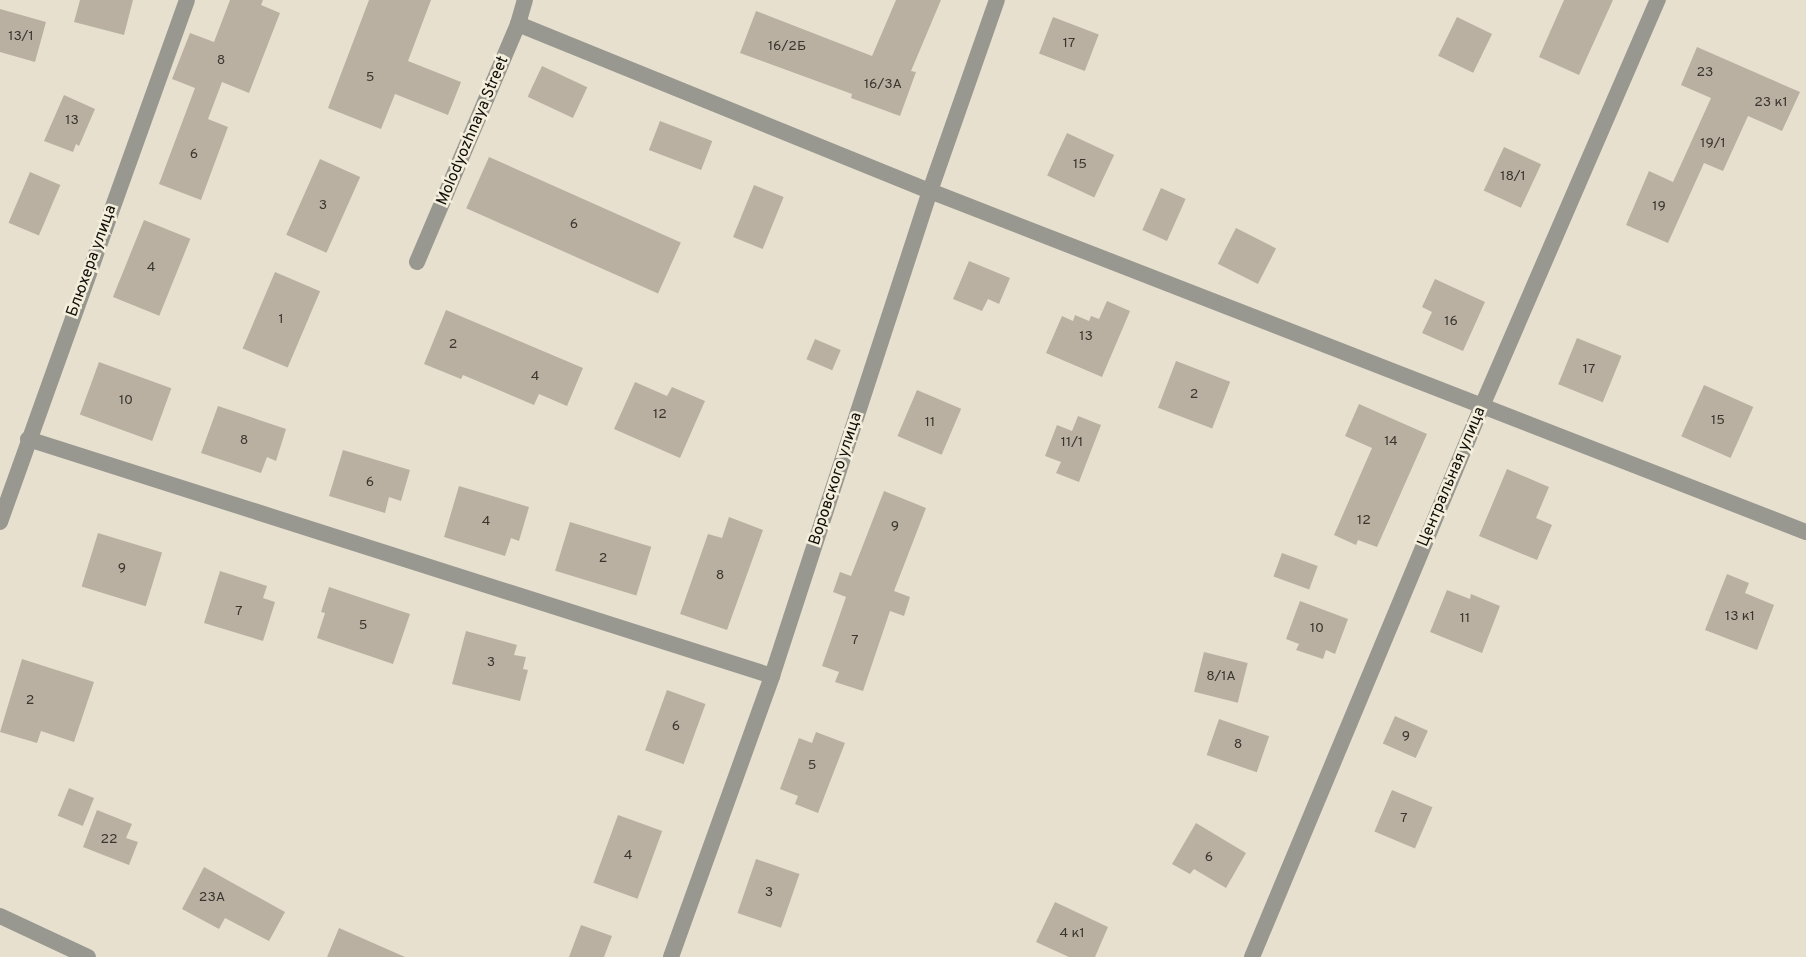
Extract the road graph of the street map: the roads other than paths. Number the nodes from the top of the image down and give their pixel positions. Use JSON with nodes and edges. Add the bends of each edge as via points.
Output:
{"nodes":[{"id":1,"x":186,"y":0,"type":"edge"},
{"id":2,"x":525,"y":0,"type":"edge"},
{"id":3,"x":997,"y":0,"type":"edge"},
{"id":4,"x":1658,"y":0,"type":"edge"},
{"id":5,"x":518,"y":24,"type":"junction"},
{"id":6,"x":930,"y":191,"type":"junction"},
{"id":7,"x":417,"y":262,"type":"dead end"},
{"id":8,"x":1482,"y":406,"type":"junction"},
{"id":9,"x":28,"y":439,"type":"junction"},
{"id":10,"x":0,"y":522,"type":"edge"},
{"id":11,"x":1806,"y":532,"type":"edge"},
{"id":12,"x":772,"y":676,"type":"junction"},
{"id":13,"x":0,"y":916,"type":"edge"},
{"id":14,"x":88,"y":957,"type":"edge"},
{"id":15,"x":671,"y":957,"type":"edge"},
{"id":16,"x":1252,"y":957,"type":"edge"}],
"edges":[{"from":1,"to":9,"type":"street","name":"Блюхера улица"},
{"from":2,"to":5,"type":"street","name":"Molodyozhnaya Street"},
{"from":3,"to":6,"type":"street","name":"Воровского улица"},
{"from":4,"to":8,"type":"street","name":"Центральная улица"},
{"from":5,"to":6,"type":"street"},
{"from":5,"to":7,"type":"street","name":"Molodyozhnaya Street"},
{"from":6,"to":8,"type":"street"},
{"from":6,"to":12,"type":"street","name":"Воровского улица"},
{"from":8,"to":11,"type":"street"},
{"from":8,"to":16,"type":"street","name":"Центральная улица"},
{"from":9,"to":10,"type":"street","name":"Блюхера улица"},
{"from":9,"to":12,"type":"street"},
{"from":12,"to":15,"type":"street","name":"Воровского улица"},
{"from":13,"to":14,"type":"street"}]}
